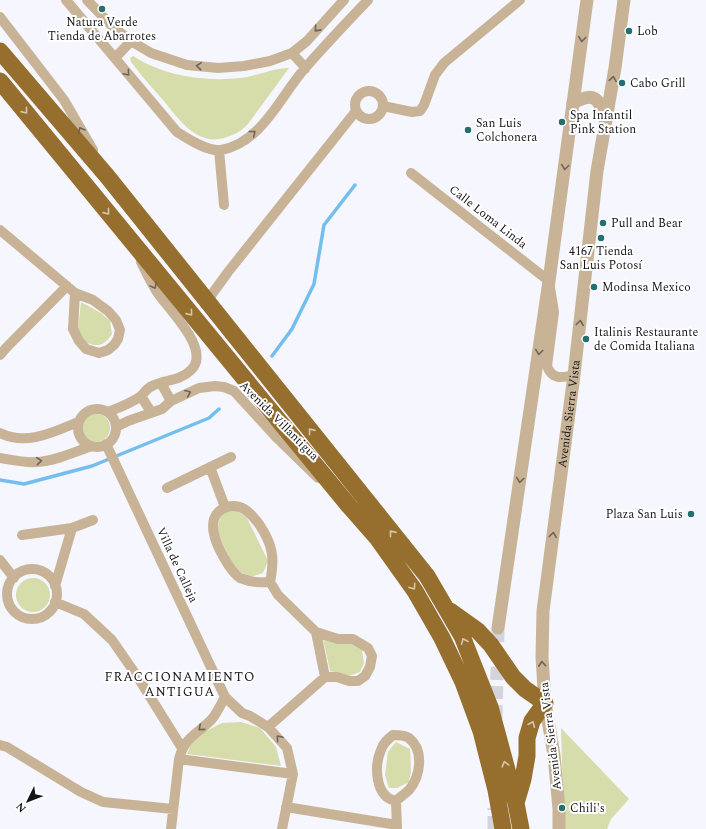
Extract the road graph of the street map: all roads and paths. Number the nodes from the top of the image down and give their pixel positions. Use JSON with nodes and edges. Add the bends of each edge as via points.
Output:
{"nodes":[{"id":1,"x":66,"y":0,"type":"edge"},
{"id":2,"x":87,"y":0,"type":"edge"},
{"id":3,"x":343,"y":0,"type":"edge"},
{"id":4,"x":368,"y":0,"type":"edge"},
{"id":5,"x":520,"y":0,"type":"edge"},
{"id":6,"x":587,"y":0,"type":"edge"},
{"id":7,"x":624,"y":0,"type":"edge"},
{"id":8,"x":356,"y":13,"type":"junction"},
{"id":9,"x":0,"y":17,"type":"edge"},
{"id":10,"x":131,"y":41,"type":"junction"},
{"id":11,"x":0,"y":51,"type":"edge"},
{"id":12,"x":292,"y":53,"type":"junction"},
{"id":13,"x":115,"y":58,"type":"junction"},
{"id":14,"x":305,"y":69,"type":"junction"},
{"id":15,"x":0,"y":81,"type":"edge"},
{"id":16,"x":573,"y":103,"type":"junction"},
{"id":17,"x":383,"y":106,"type":"junction"},
{"id":18,"x":356,"y":111,"type":"junction"},
{"id":19,"x":607,"y":118,"type":"junction"},
{"id":20,"x":219,"y":150,"type":"junction"},
{"id":21,"x":412,"y":173,"type":"dead end"},
{"id":22,"x":107,"y":176,"type":"junction"},
{"id":23,"x":224,"y":205,"type":"dead end"},
{"id":24,"x":0,"y":230,"type":"edge"},
{"id":25,"x":129,"y":239,"type":"junction"},
{"id":26,"x":549,"y":281,"type":"junction"},
{"id":27,"x":67,"y":286,"type":"junction"},
{"id":28,"x":75,"y":293,"type":"junction"},
{"id":29,"x":207,"y":301,"type":"junction"},
{"id":30,"x":0,"y":355,"type":"edge"},
{"id":31,"x":574,"y":375,"type":"junction"},
{"id":32,"x":161,"y":383,"type":"junction"},
{"id":33,"x":141,"y":396,"type":"junction"},
{"id":34,"x":171,"y":401,"type":"junction"},
{"id":35,"x":108,"y":412,"type":"junction"},
{"id":36,"x":151,"y":412,"type":"junction"},
{"id":37,"x":78,"y":422,"type":"junction"},
{"id":38,"x":116,"y":427,"type":"junction"},
{"id":39,"x":0,"y":433,"type":"edge"},
{"id":40,"x":92,"y":446,"type":"junction"},
{"id":41,"x":107,"y":448,"type":"junction"},
{"id":42,"x":231,"y":457,"type":"dead end"},
{"id":43,"x":0,"y":458,"type":"edge"},
{"id":44,"x":210,"y":467,"type":"junction"},
{"id":45,"x":167,"y":488,"type":"dead end"},
{"id":46,"x":349,"y":506,"type":"junction"},
{"id":47,"x":225,"y":507,"type":"junction"},
{"id":48,"x":94,"y":520,"type":"dead end"},
{"id":49,"x":72,"y":528,"type":"junction"},
{"id":50,"x":22,"y":535,"type":"dead end"},
{"id":51,"x":0,"y":560,"type":"edge"},
{"id":52,"x":14,"y":578,"type":"junction"},
{"id":53,"x":270,"y":582,"type":"junction"},
{"id":54,"x":55,"y":586,"type":"junction"},
{"id":55,"x":56,"y":602,"type":"junction"},
{"id":56,"x":445,"y":607,"type":"junction"},
{"id":57,"x":498,"y":628,"type":"tunnel mouth"},
{"id":58,"x":316,"y":632,"type":"junction"},
{"id":59,"x":324,"y":677,"type":"junction"},
{"id":60,"x":225,"y":697,"type":"junction"},
{"id":61,"x":545,"y":703,"type":"junction"},
{"id":62,"x":268,"y":726,"type":"junction"},
{"id":63,"x":0,"y":736,"type":"edge"},
{"id":64,"x":4,"y":746,"type":"edge"},
{"id":65,"x":182,"y":748,"type":"junction"},
{"id":66,"x":179,"y":759,"type":"junction"},
{"id":67,"x":293,"y":774,"type":"junction"},
{"id":68,"x":396,"y":801,"type":"junction"},
{"id":69,"x":516,"y":803,"type":"junction"},
{"id":70,"x":286,"y":807,"type":"junction"},
{"id":71,"x":172,"y":809,"type":"junction"},
{"id":72,"x":397,"y":827,"type":"edge"},
{"id":73,"x":171,"y":829,"type":"edge"},
{"id":74,"x":282,"y":829,"type":"edge"},
{"id":75,"x":503,"y":829,"type":"edge"},
{"id":76,"x":521,"y":829,"type":"edge"},
{"id":77,"x":560,"y":829,"type":"edge"}],
"edges":[{"from":1,"to":13,"type":"street"},
{"from":2,"to":10,"type":"street","via":[[113,27]]},
{"from":3,"to":8,"type":"street"},
{"from":3,"to":12,"type":"street","one_way":true,"via":[[307,41]]},
{"from":4,"to":8,"type":"street"},
{"from":5,"to":17,"type":"street","via":[[444,64],[435,75],[420,111],[412,112]]},
{"from":6,"to":16,"type":"street","one_way":true},
{"from":19,"to":7,"type":"street","name":"Avenida Sierra Vista","one_way":true},
{"from":8,"to":14,"type":"street"},
{"from":22,"to":9,"type":"street","one_way":true,"via":[[64,100]]},
{"from":12,"to":10,"type":"street","one_way":true,"via":[[244,66],[218,68],[187,65],[151,53]]},
{"from":10,"to":13,"type":"street"},
{"from":11,"to":22,"type":"highway"},
{"from":12,"to":14,"type":"street"},
{"from":13,"to":20,"type":"street","one_way":true,"via":[[177,132],[200,146]]},
{"from":20,"to":14,"type":"street","one_way":true,"via":[[239,144],[263,125]]},
{"from":15,"to":25,"type":"highway","one_way":true},
{"from":16,"to":19,"type":"street","via":[[585,97],[592,98],[600,102]]},
{"from":16,"to":26,"type":"street","one_way":true},
{"from":17,"to":18,"type":"street","via":[[379,115],[370,119],[360,116]]},
{"from":17,"to":18,"type":"street","via":[[378,93],[370,90],[357,97]]},
{"from":18,"to":29,"type":"street"},
{"from":31,"to":19,"type":"street","name":"Avenida Sierra Vista","one_way":true,"via":[[597,171]]},
{"from":20,"to":23,"type":"street"},
{"from":21,"to":26,"type":"street","name":"Calle Loma Linda"},
{"from":22,"to":29,"type":"highway"},
{"from":24,"to":27,"type":"street"},
{"from":25,"to":32,"type":"street","one_way":true,"via":[[156,292],[190,336],[197,353],[196,363],[189,372],[176,380]]},
{"from":25,"to":46,"type":"highway","one_way":true},
{"from":26,"to":31,"type":"street","via":[[554,312],[547,366],[549,371],[561,378]]},
{"from":26,"to":57,"type":"street","one_way":true},
{"from":27,"to":28,"type":"street"},
{"from":27,"to":30,"type":"street"},
{"from":28,"to":28,"type":"street","via":[[93,300],[116,320],[120,330],[118,339],[108,350],[99,353],[86,349],[79,341],[73,329]]},
{"from":56,"to":29,"type":"highway","one_way":true,"via":[[427,576]]},
{"from":61,"to":31,"type":"street","name":"Avenida Sierra Vista","one_way":true,"via":[[543,611]]},
{"from":32,"to":33,"type":"street","via":[[150,387]]},
{"from":32,"to":34,"type":"street"},
{"from":33,"to":35,"type":"street"},
{"from":33,"to":36,"type":"street"},
{"from":34,"to":36,"type":"street","name":"Avenida Villantigua","via":[[162,409]]},
{"from":34,"to":46,"type":"street","name":"Avenida Villantigua","one_way":true,"via":[[199,388],[224,386],[234,391],[310,471]]},
{"from":35,"to":37,"type":"street","via":[[91,409]]},
{"from":35,"to":38,"type":"street"},
{"from":36,"to":38,"type":"street","name":"Avenida Villantigua"},
{"from":37,"to":39,"type":"street","via":[[46,436],[10,438]]},
{"from":37,"to":40,"type":"street","via":[[80,437]]},
{"from":38,"to":41,"type":"street"},
{"from":40,"to":41,"type":"street"},
{"from":43,"to":40,"type":"street","one_way":true,"via":[[38,462],[56,459]]},
{"from":41,"to":60,"type":"street","name":"Villa de Calleja"},
{"from":42,"to":44,"type":"street"},
{"from":44,"to":45,"type":"street"},
{"from":44,"to":47,"type":"street"},
{"from":46,"to":75,"type":"highway","one_way":true,"via":[[378,539],[415,591],[463,682],[481,731]]},
{"from":47,"to":53,"type":"street","via":[[244,509],[263,531],[271,547],[274,565]]},
{"from":47,"to":53,"type":"street","via":[[217,512],[214,534],[226,562],[239,577],[249,581]]},
{"from":48,"to":49,"type":"street"},
{"from":49,"to":50,"type":"street"},
{"from":49,"to":54,"type":"street"},
{"from":51,"to":52,"type":"street"},
{"from":52,"to":54,"type":"street","via":[[28,570],[36,570],[51,578]]},
{"from":52,"to":55,"type":"street","via":[[7,592],[8,600],[15,612],[23,618],[39,618],[46,615]]},
{"from":53,"to":58,"type":"street","via":[[278,595]]},
{"from":54,"to":55,"type":"street"},
{"from":55,"to":65,"type":"street","via":[[84,614],[112,640]]},
{"from":56,"to":61,"type":"highway","via":[[478,631],[513,677]]},
{"from":69,"to":56,"type":"highway","one_way":true,"via":[[490,707],[462,636]]},
{"from":58,"to":59,"type":"street"},
{"from":58,"to":59,"type":"street","via":[[338,639],[353,639],[368,648],[372,656],[368,671],[358,681]]},
{"from":59,"to":62,"type":"street"},
{"from":60,"to":62,"type":"street","via":[[242,713]]},
{"from":60,"to":65,"type":"street","one_way":true,"via":[[213,718],[192,735]]},
{"from":69,"to":61,"type":"highway","one_way":true,"via":[[527,756],[527,738],[532,721]]},
{"from":61,"to":77,"type":"street","name":"Avenida Sierra Vista","via":[[554,755]]},
{"from":67,"to":62,"type":"street","one_way":true,"via":[[287,748]]},
{"from":63,"to":64,"type":"street"},
{"from":64,"to":71,"type":"street","via":[[81,792],[103,802]]},
{"from":65,"to":66,"type":"street"},
{"from":66,"to":67,"type":"street"},
{"from":66,"to":71,"type":"street"},
{"from":67,"to":70,"type":"street"},
{"from":68,"to":68,"type":"street","via":[[390,800],[380,789],[377,766],[381,749],[393,735],[408,738],[412,742],[417,750],[419,769],[409,790]]},
{"from":68,"to":72,"type":"street"},
{"from":69,"to":76,"type":"highway"},
{"from":70,"to":72,"type":"street"},
{"from":70,"to":74,"type":"street"},
{"from":71,"to":73,"type":"street"}]}
